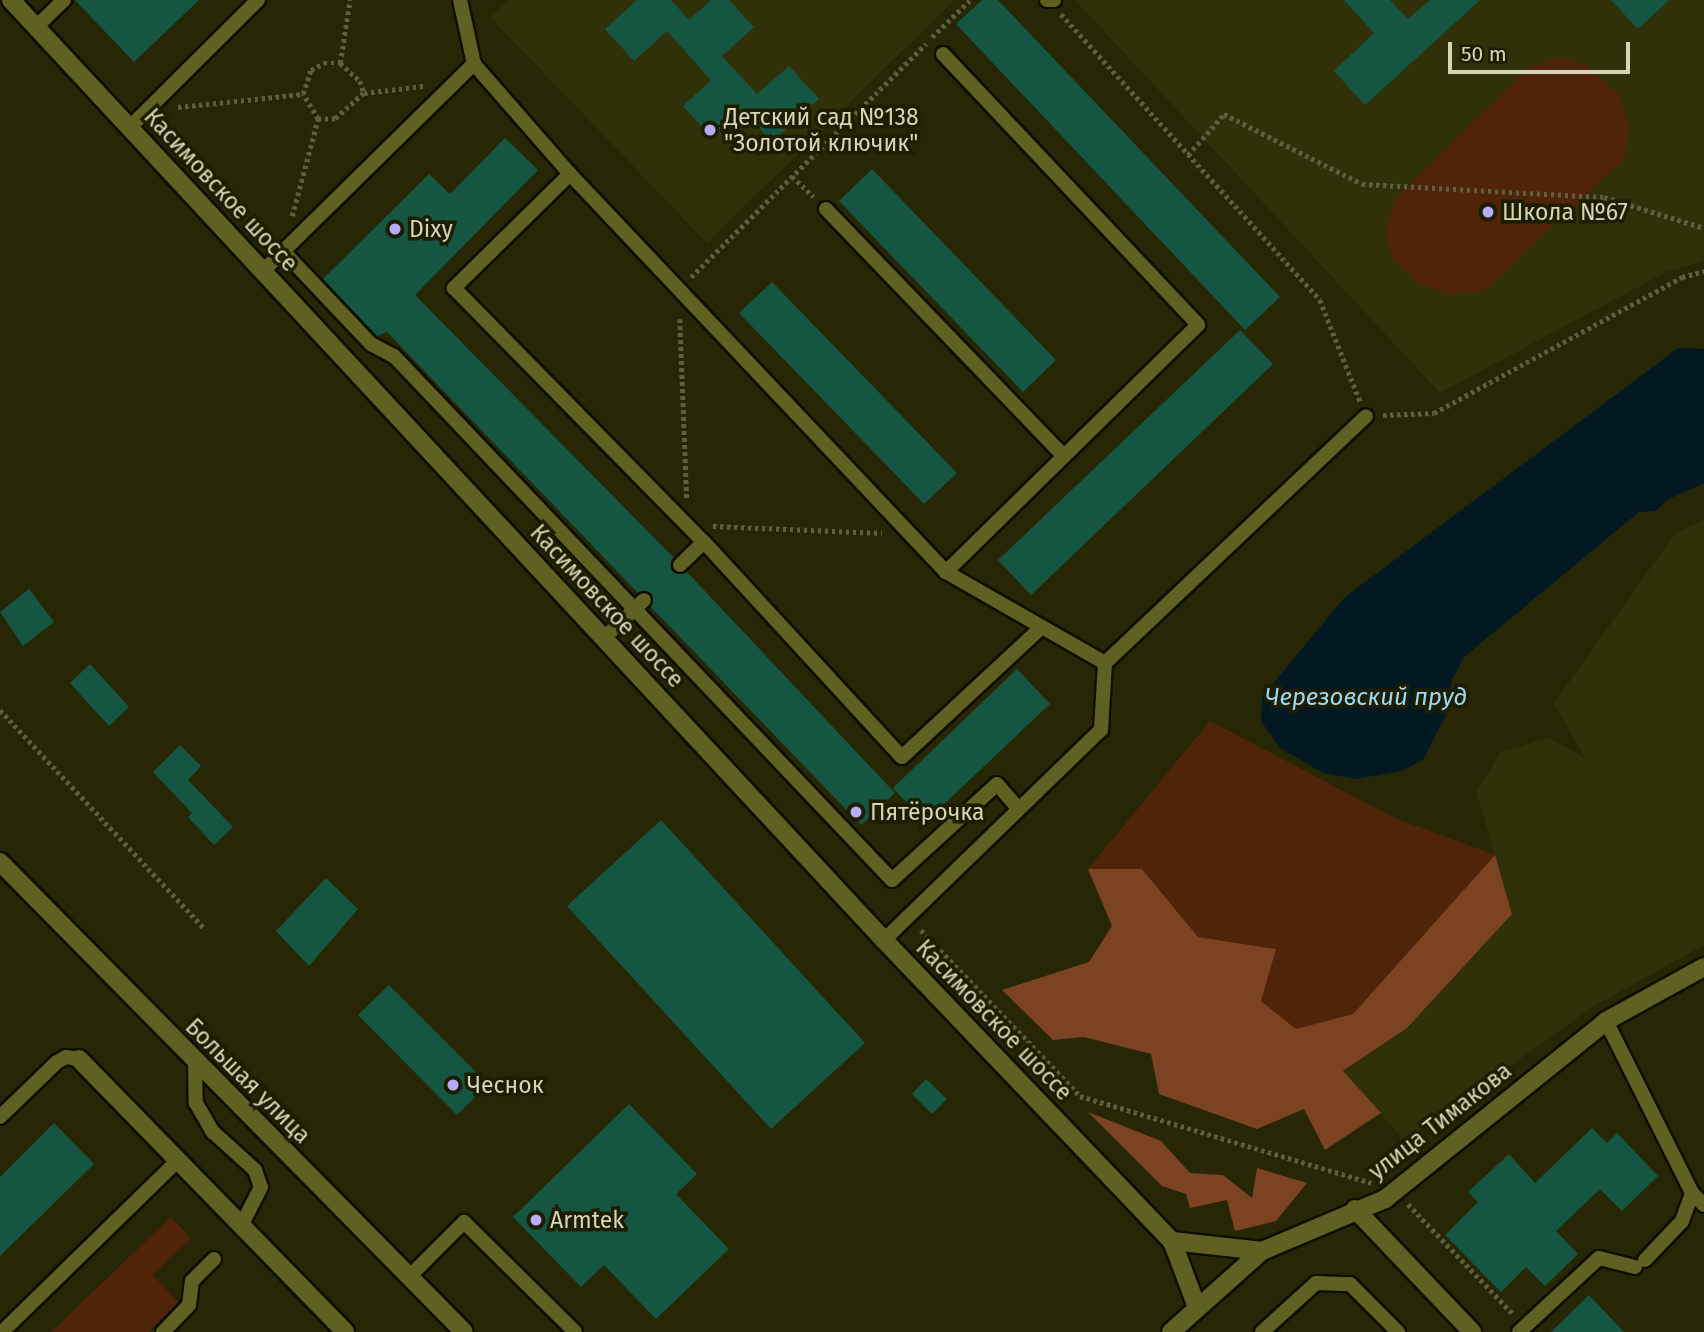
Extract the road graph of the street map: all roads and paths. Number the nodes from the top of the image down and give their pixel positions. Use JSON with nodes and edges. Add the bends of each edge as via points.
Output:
{"nodes":[{"id":1,"x":11,"y":0,"type":"edge"},
{"id":2,"x":64,"y":0,"type":"edge"},
{"id":3,"x":258,"y":0,"type":"edge"},
{"id":4,"x":350,"y":0,"type":"edge"},
{"id":5,"x":460,"y":0,"type":"edge"},
{"id":6,"x":970,"y":0,"type":"edge"},
{"id":7,"x":1051,"y":1,"type":"edge"},
{"id":8,"x":36,"y":27,"type":"junction"},
{"id":9,"x":943,"y":54,"type":"dead end"},
{"id":10,"x":340,"y":63,"type":"junction"},
{"id":11,"x":474,"y":64,"type":"junction"},
{"id":12,"x":456,"y":82,"type":"junction"},
{"id":13,"x":364,"y":93,"type":"junction"},
{"id":14,"x":303,"y":94,"type":"junction"},
{"id":15,"x":147,"y":110,"type":"junction"},
{"id":16,"x":318,"y":119,"type":"junction"},
{"id":17,"x":129,"y":128,"type":"junction"},
{"id":18,"x":1188,"y":155,"type":"junction"},
{"id":19,"x":570,"y":174,"type":"junction"},
{"id":20,"x":792,"y":176,"type":"junction"},
{"id":21,"x":826,"y":209,"type":"joint"},
{"id":22,"x":1704,"y":228,"type":"edge"},
{"id":23,"x":283,"y":251,"type":"junction"},
{"id":24,"x":262,"y":271,"type":"junction"},
{"id":25,"x":1704,"y":271,"type":"edge"},
{"id":26,"x":679,"y":289,"type":"junction"},
{"id":27,"x":1366,"y":416,"type":"junction"},
{"id":28,"x":1065,"y":456,"type":"junction"},
{"id":29,"x":688,"y":525,"type":"junction"},
{"id":30,"x":911,"y":535,"type":"junction"},
{"id":31,"x":704,"y":542,"type":"junction"},
{"id":32,"x":680,"y":565,"type":"dead end"},
{"id":33,"x":946,"y":572,"type":"junction"},
{"id":34,"x":639,"y":605,"type":"junction"},
{"id":35,"x":1042,"y":626,"type":"junction"},
{"id":36,"x":604,"y":638,"type":"junction"},
{"id":37,"x":1105,"y":663,"type":"junction"},
{"id":38,"x":0,"y":710,"type":"edge"},
{"id":39,"x":1019,"y":809,"type":"junction"},
{"id":40,"x":0,"y":862,"type":"edge"},
{"id":41,"x":908,"y":916,"type":"junction"},
{"id":42,"x":206,"y":930,"type":"dead end"},
{"id":43,"x":884,"y":940,"type":"junction"},
{"id":44,"x":1704,"y":967,"type":"edge"},
{"id":45,"x":1606,"y":1021,"type":"junction"},
{"id":46,"x":79,"y":1059,"type":"joint"},
{"id":47,"x":195,"y":1064,"type":"junction"},
{"id":48,"x":0,"y":1117,"type":"edge"},
{"id":49,"x":177,"y":1160,"type":"junction"},
{"id":50,"x":1395,"y":1190,"type":"junction"},
{"id":51,"x":1692,"y":1193,"type":"junction"},
{"id":52,"x":1704,"y":1205,"type":"edge"},
{"id":53,"x":1355,"y":1209,"type":"junction"},
{"id":54,"x":241,"y":1226,"type":"junction"},
{"id":55,"x":1172,"y":1241,"type":"junction"},
{"id":56,"x":1262,"y":1251,"type":"junction"},
{"id":57,"x":214,"y":1259,"type":"dead end"},
{"id":58,"x":409,"y":1278,"type":"junction"},
{"id":59,"x":1197,"y":1307,"type":"junction"},
{"id":60,"x":1522,"y":1329,"type":"edge"},
{"id":61,"x":2,"y":1332,"type":"edge"},
{"id":62,"x":163,"y":1332,"type":"edge"},
{"id":63,"x":345,"y":1332,"type":"edge"},
{"id":64,"x":464,"y":1332,"type":"edge"},
{"id":65,"x":575,"y":1332,"type":"edge"},
{"id":66,"x":1171,"y":1332,"type":"edge"},
{"id":67,"x":1262,"y":1332,"type":"edge"},
{"id":68,"x":1398,"y":1332,"type":"edge"},
{"id":69,"x":1472,"y":1332,"type":"edge"}],
"edges":[{"from":1,"to":8,"type":"street","name":"Касимовское шоссе"},
{"from":2,"to":8,"type":"lane"},
{"from":3,"to":15,"type":"lane"},
{"from":4,"to":10,"type":"path"},
{"from":5,"to":11,"type":"lane"},
{"from":6,"to":20,"type":"path"},
{"from":7,"to":18,"type":"path"},
{"from":8,"to":17,"type":"street","name":"Касимовское шоссе"},
{"from":9,"to":28,"type":"lane","via":[[1198,326]]},
{"from":10,"to":13,"type":"path","via":[[360,81]]},
{"from":10,"to":14,"type":"path","via":[[324,63],[312,70]]},
{"from":11,"to":12,"type":"lane"},
{"from":11,"to":19,"type":"lane"},
{"from":12,"to":13,"type":"path"},
{"from":12,"to":23,"type":"lane"},
{"from":13,"to":16,"type":"path","via":[[345,114]]},
{"from":14,"to":15,"type":"path"},
{"from":14,"to":16,"type":"path"},
{"from":15,"to":17,"type":"lane"},
{"from":16,"to":23,"type":"path"},
{"from":17,"to":24,"type":"street","name":"Касимовское шоссе"},
{"from":18,"to":22,"type":"path","via":[[1224,114],[1362,184],[1604,197]]},
{"from":18,"to":27,"type":"path","via":[[1321,299]]},
{"from":19,"to":26,"type":"lane"},
{"from":19,"to":29,"type":"lane","via":[[454,288]]},
{"from":20,"to":21,"type":"path"},
{"from":20,"to":26,"type":"path"},
{"from":21,"to":28,"type":"lane"},
{"from":23,"to":24,"type":"lane"},
{"from":23,"to":34,"type":"lane","via":[[371,344],[394,356]]},
{"from":24,"to":36,"type":"street","name":"Касимовское шоссе"},
{"from":25,"to":27,"type":"path","via":[[1682,277],[1434,413]]},
{"from":26,"to":29,"type":"path"},
{"from":26,"to":30,"type":"lane"},
{"from":27,"to":37,"type":"lane"},
{"from":28,"to":33,"type":"lane"},
{"from":29,"to":30,"type":"path"},
{"from":29,"to":31,"type":"lane"},
{"from":30,"to":33,"type":"lane"},
{"from":31,"to":32,"type":"lane"},
{"from":31,"to":35,"type":"lane","via":[[902,757]]},
{"from":33,"to":35,"type":"lane"},
{"from":34,"to":36,"type":"lane"},
{"from":34,"to":39,"type":"lane","via":[[892,880],[997,784]]},
{"from":35,"to":37,"type":"lane"},
{"from":36,"to":43,"type":"street","name":"Касимовское шоссе"},
{"from":37,"to":39,"type":"lane","via":[[1101,730]]},
{"from":38,"to":42,"type":"path"},
{"from":39,"to":41,"type":"lane"},
{"from":40,"to":47,"type":"street","name":"Большая улица"},
{"from":41,"to":43,"type":"lane"},
{"from":41,"to":50,"type":"path","via":[[1080,1096]]},
{"from":43,"to":55,"type":"street","name":"Касимовское шоссе"},
{"from":44,"to":45,"type":"street","name":"улица Тимакова"},
{"from":45,"to":50,"type":"street","name":"улица Тимакова"},
{"from":45,"to":51,"type":"lane"},
{"from":46,"to":48,"type":"lane","via":[[66,1057],[57,1062]]},
{"from":46,"to":49,"type":"street"},
{"from":47,"to":54,"type":"lane","via":[[196,1103],[213,1132],[255,1170],[261,1187]]},
{"from":47,"to":58,"type":"street","name":"Большая улица"},
{"from":49,"to":54,"type":"street"},
{"from":49,"to":61,"type":"lane"},
{"from":50,"to":53,"type":"street","name":"улица Тимакова"},
{"from":50,"to":60,"type":"path"},
{"from":51,"to":52,"type":"lane"},
{"from":51,"to":60,"type":"lane","via":[[1682,1221],[1640,1263],[1599,1258]]},
{"from":53,"to":56,"type":"street","name":"улица Тимакова"},
{"from":53,"to":69,"type":"street"},
{"from":54,"to":63,"type":"street"},
{"from":55,"to":56,"type":"street"},
{"from":55,"to":59,"type":"street","name":"Касимовское шоссе"},
{"from":56,"to":59,"type":"street","name":"улица Тимакова"},
{"from":57,"to":62,"type":"lane","via":[[192,1281],[189,1305]]},
{"from":58,"to":64,"type":"street","name":"Большая улица"},
{"from":58,"to":65,"type":"lane","via":[[464,1222]]},
{"from":59,"to":66,"type":"street","name":"улица Тимакова"},
{"from":67,"to":68,"type":"lane","via":[[1316,1283],[1350,1284]]}]}
